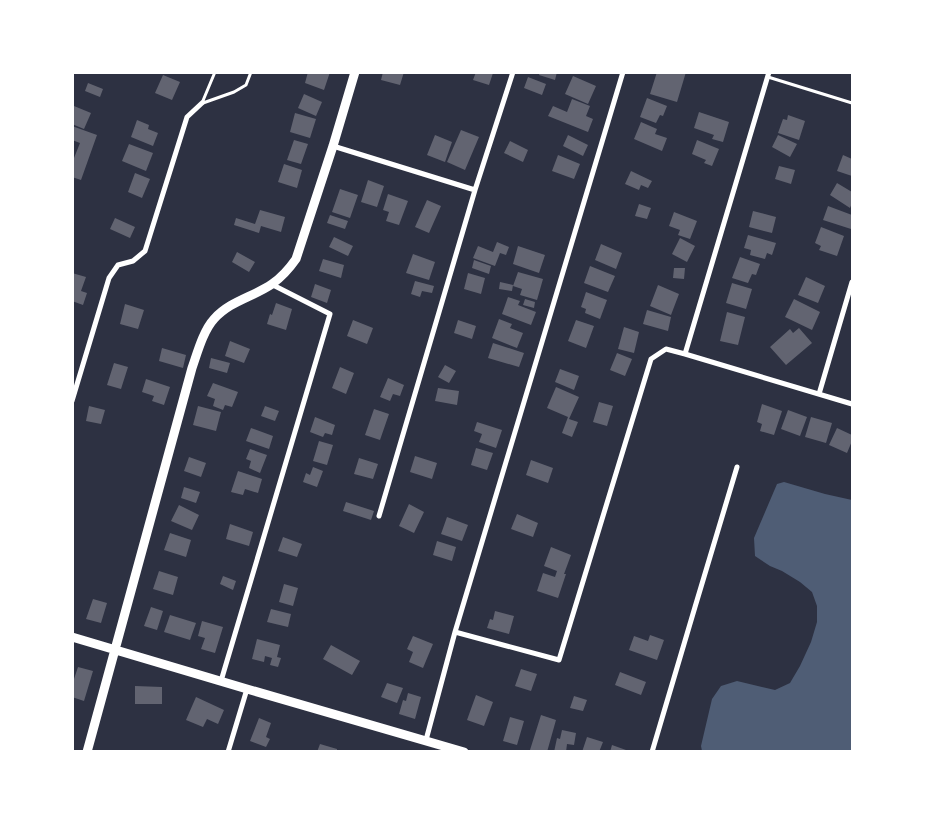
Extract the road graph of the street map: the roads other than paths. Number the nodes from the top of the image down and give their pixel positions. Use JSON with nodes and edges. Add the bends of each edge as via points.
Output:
{"nodes":[{"id":1,"x":215,"y":72,"type":"edge"},
{"id":2,"x":251,"y":72,"type":"edge"},
{"id":3,"x":354,"y":72,"type":"edge"},
{"id":4,"x":513,"y":72,"type":"edge"},
{"id":5,"x":623,"y":72,"type":"edge"},
{"id":6,"x":768,"y":75,"type":"edge"},
{"id":7,"x":202,"y":103,"type":"junction"},
{"id":8,"x":852,"y":103,"type":"edge"},
{"id":9,"x":333,"y":146,"type":"junction"},
{"id":10,"x":475,"y":190,"type":"junction"},
{"id":11,"x":852,"y":282,"type":"edge"},
{"id":12,"x":271,"y":284,"type":"junction"},
{"id":13,"x":685,"y":354,"type":"junction"},
{"id":14,"x":819,"y":394,"type":"junction"},
{"id":15,"x":72,"y":401,"type":"edge"},
{"id":16,"x":852,"y":404,"type":"edge"},
{"id":17,"x":737,"y":467,"type":"dead end"},
{"id":18,"x":379,"y":516,"type":"dead end"},
{"id":19,"x":455,"y":632,"type":"junction"},
{"id":20,"x":72,"y":636,"type":"edge"},
{"id":21,"x":115,"y":650,"type":"junction"},
{"id":22,"x":221,"y":681,"type":"junction"},
{"id":23,"x":247,"y":689,"type":"junction"},
{"id":24,"x":426,"y":740,"type":"junction"},
{"id":25,"x":452,"y":750,"type":"edge"},
{"id":26,"x":87,"y":752,"type":"edge"},
{"id":27,"x":228,"y":752,"type":"edge"},
{"id":28,"x":464,"y":752,"type":"edge"},
{"id":29,"x":652,"y":752,"type":"edge"}],
"edges":[{"from":1,"to":7,"type":"lane"},
{"from":2,"to":7,"type":"lane","via":[[246,85]]},
{"from":3,"to":9,"type":"street"},
{"from":4,"to":10,"type":"street"},
{"from":5,"to":19,"type":"street"},
{"from":6,"to":8,"type":"lane"},
{"from":6,"to":13,"type":"street"},
{"from":7,"to":15,"type":"street","via":[[187,117],[145,251],[132,261],[118,265],[109,278]]},
{"from":9,"to":10,"type":"street"},
{"from":9,"to":12,"type":"street","via":[[296,259],[287,272]]},
{"from":10,"to":18,"type":"street"},
{"from":11,"to":14,"type":"street"},
{"from":12,"to":21,"type":"street","via":[[230,305],[213,320],[201,342]]},
{"from":12,"to":22,"type":"street","via":[[330,314]]},
{"from":13,"to":14,"type":"street"},
{"from":13,"to":19,"type":"street","via":[[666,350],[651,359],[560,660]]},
{"from":14,"to":16,"type":"street"},
{"from":17,"to":29,"type":"street"},
{"from":19,"to":24,"type":"street"},
{"from":20,"to":21,"type":"street"},
{"from":21,"to":22,"type":"street"},
{"from":21,"to":26,"type":"street"},
{"from":22,"to":23,"type":"street"},
{"from":23,"to":24,"type":"street"},
{"from":23,"to":27,"type":"street"},
{"from":24,"to":25,"type":"street"},
{"from":25,"to":28,"type":"street"}]}
